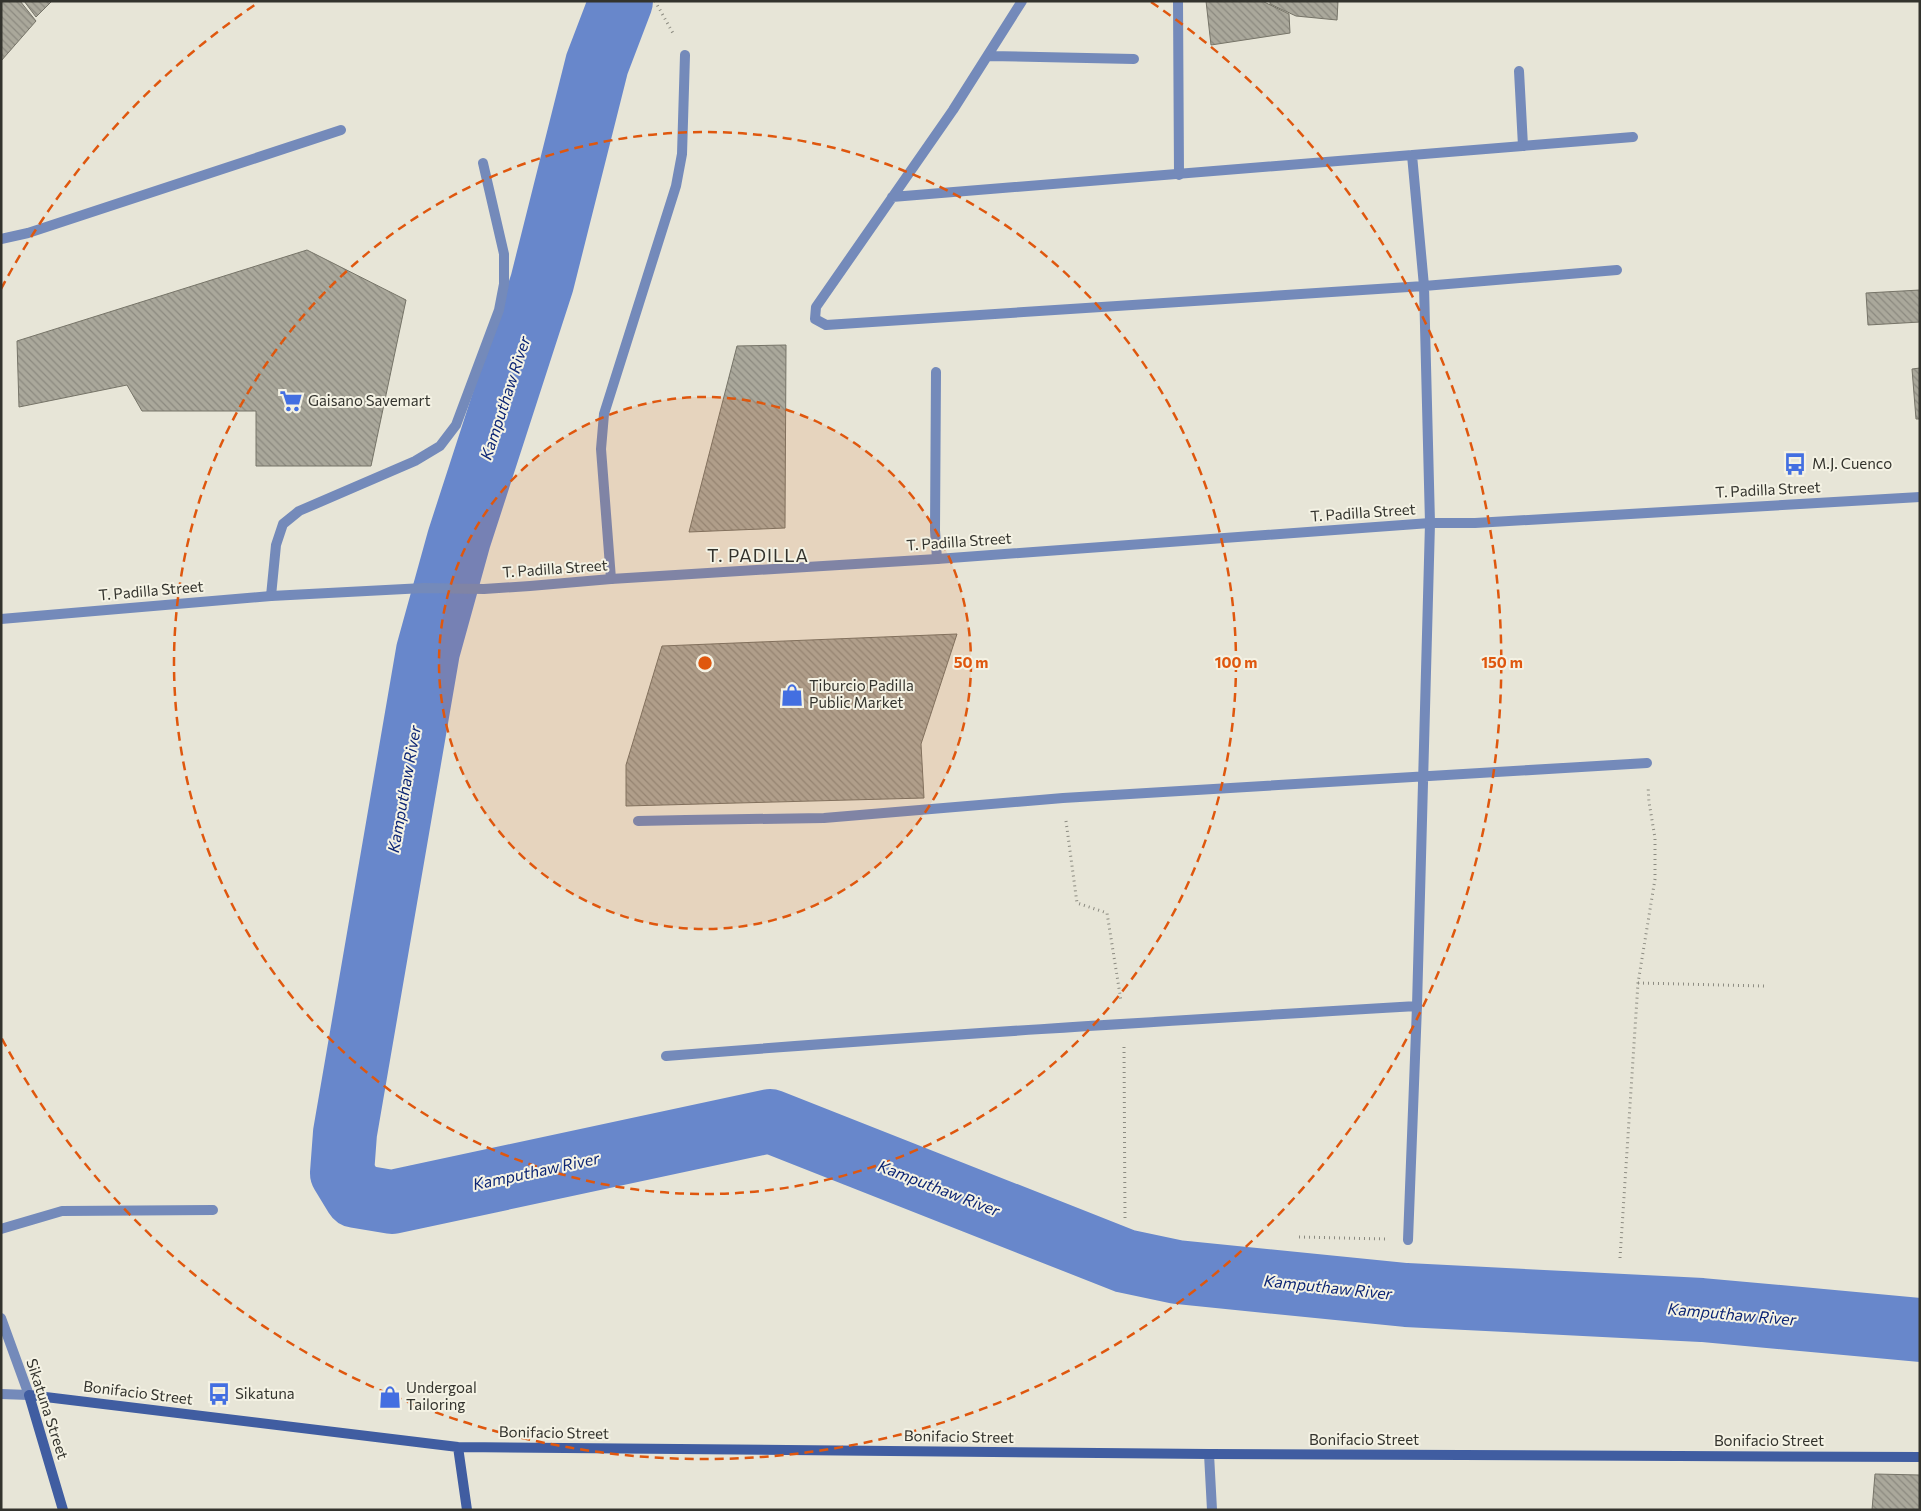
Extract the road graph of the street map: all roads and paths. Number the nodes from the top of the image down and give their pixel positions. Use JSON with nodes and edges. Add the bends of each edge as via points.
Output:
{"nodes":[{"id":1,"x":655,"y":1,"type":"edge"},
{"id":2,"x":1022,"y":1,"type":"edge"},
{"id":3,"x":1178,"y":1,"type":"edge"},
{"id":4,"x":685,"y":55,"type":"joint"},
{"id":5,"x":988,"y":56,"type":"junction"},
{"id":6,"x":1134,"y":59,"type":"dead end"},
{"id":7,"x":1519,"y":70,"type":"dead end"},
{"id":8,"x":341,"y":130,"type":"dead end"},
{"id":9,"x":1633,"y":137,"type":"dead end"},
{"id":10,"x":1523,"y":146,"type":"junction"},
{"id":11,"x":1412,"y":154,"type":"junction"},
{"id":12,"x":483,"y":163,"type":"dead end"},
{"id":13,"x":1180,"y":174,"type":"junction"},
{"id":14,"x":892,"y":197,"type":"junction"},
{"id":15,"x":1,"y":239,"type":"edge"},
{"id":16,"x":1617,"y":270,"type":"dead end"},
{"id":17,"x":1424,"y":286,"type":"junction"},
{"id":18,"x":936,"y":372,"type":"dead end"},
{"id":19,"x":1920,"y":497,"type":"edge"},
{"id":20,"x":1430,"y":523,"type":"junction"},
{"id":21,"x":938,"y":559,"type":"junction"},
{"id":22,"x":611,"y":579,"type":"junction"},
{"id":23,"x":272,"y":596,"type":"junction"},
{"id":24,"x":1,"y":619,"type":"edge"},
{"id":25,"x":1647,"y":763,"type":"joint"},
{"id":26,"x":1422,"y":778,"type":"junction"},
{"id":27,"x":638,"y":821,"type":"dead end"},
{"id":28,"x":1638,"y":983,"type":"junction"},
{"id":29,"x":1764,"y":986,"type":"dead end"},
{"id":30,"x":1417,"y":1006,"type":"junction"},
{"id":31,"x":666,"y":1056,"type":"dead end"},
{"id":32,"x":213,"y":1210,"type":"dead end"},
{"id":33,"x":1,"y":1229,"type":"edge"},
{"id":34,"x":1299,"y":1237,"type":"dead end"},
{"id":35,"x":1408,"y":1240,"type":"joint"},
{"id":36,"x":1620,"y":1258,"type":"dead end"},
{"id":37,"x":1,"y":1318,"type":"edge"},
{"id":38,"x":1,"y":1394,"type":"edge"},
{"id":39,"x":29,"y":1395,"type":"junction"},
{"id":40,"x":458,"y":1447,"type":"junction"},
{"id":41,"x":1209,"y":1454,"type":"junction"},
{"id":42,"x":1920,"y":1457,"type":"edge"},
{"id":43,"x":63,"y":1510,"type":"edge"},
{"id":44,"x":466,"y":1510,"type":"edge"},
{"id":45,"x":1212,"y":1510,"type":"edge"}],
"edges":[{"from":1,"to":4,"type":"path"},
{"from":2,"to":5,"type":"street"},
{"from":3,"to":13,"type":"street"},
{"from":4,"to":22,"type":"street","via":[[683,146],[676,186],[604,414],[601,449]]},
{"from":5,"to":6,"type":"street"},
{"from":5,"to":14,"type":"street"},
{"from":7,"to":10,"type":"street"},
{"from":8,"to":15,"type":"street","via":[[38,230]]},
{"from":9,"to":10,"type":"street"},
{"from":10,"to":11,"type":"street"},
{"from":11,"to":13,"type":"street"},
{"from":11,"to":17,"type":"street"},
{"from":12,"to":23,"type":"street","via":[[504,254],[504,284],[499,310],[456,425],[440,446],[414,461],[299,510],[283,524],[276,545]]},
{"from":13,"to":14,"type":"street"},
{"from":14,"to":17,"type":"street","via":[[816,307],[815,319],[826,325]]},
{"from":16,"to":17,"type":"street"},
{"from":17,"to":20,"type":"street"},
{"from":18,"to":21,"type":"street","via":[[935,530]]},
{"from":19,"to":20,"type":"street","name":"T. Padilla Street"},
{"from":20,"to":21,"type":"street","name":"T. Padilla Street"},
{"from":20,"to":26,"type":"street"},
{"from":21,"to":22,"type":"street","name":"T. Padilla Street"},
{"from":22,"to":23,"type":"street","name":"T. Padilla Street","via":[[484,589],[424,588]]},
{"from":23,"to":24,"type":"street","name":"T. Padilla Street"},
{"from":25,"to":26,"type":"street"},
{"from":25,"to":28,"type":"path","via":[[1655,838],[1655,879]]},
{"from":26,"to":27,"type":"street","via":[[1063,798],[824,818]]},
{"from":26,"to":30,"type":"street"},
{"from":28,"to":29,"type":"path"},
{"from":28,"to":36,"type":"path"},
{"from":30,"to":31,"type":"street","via":[[1105,1024]]},
{"from":30,"to":35,"type":"street"},
{"from":32,"to":33,"type":"street","via":[[62,1211]]},
{"from":34,"to":35,"type":"path"},
{"from":37,"to":39,"type":"street","name":"Sikatuna Street"},
{"from":38,"to":39,"type":"street","name":"Bonifacio Street"},
{"from":39,"to":40,"type":"main road","name":"Bonifacio Street"},
{"from":39,"to":43,"type":"main road","name":"Sikatuna Street"},
{"from":40,"to":41,"type":"main road","name":"Bonifacio Street"},
{"from":40,"to":44,"type":"main road"},
{"from":41,"to":42,"type":"main road","name":"Bonifacio Street"},
{"from":41,"to":45,"type":"street"}]}
